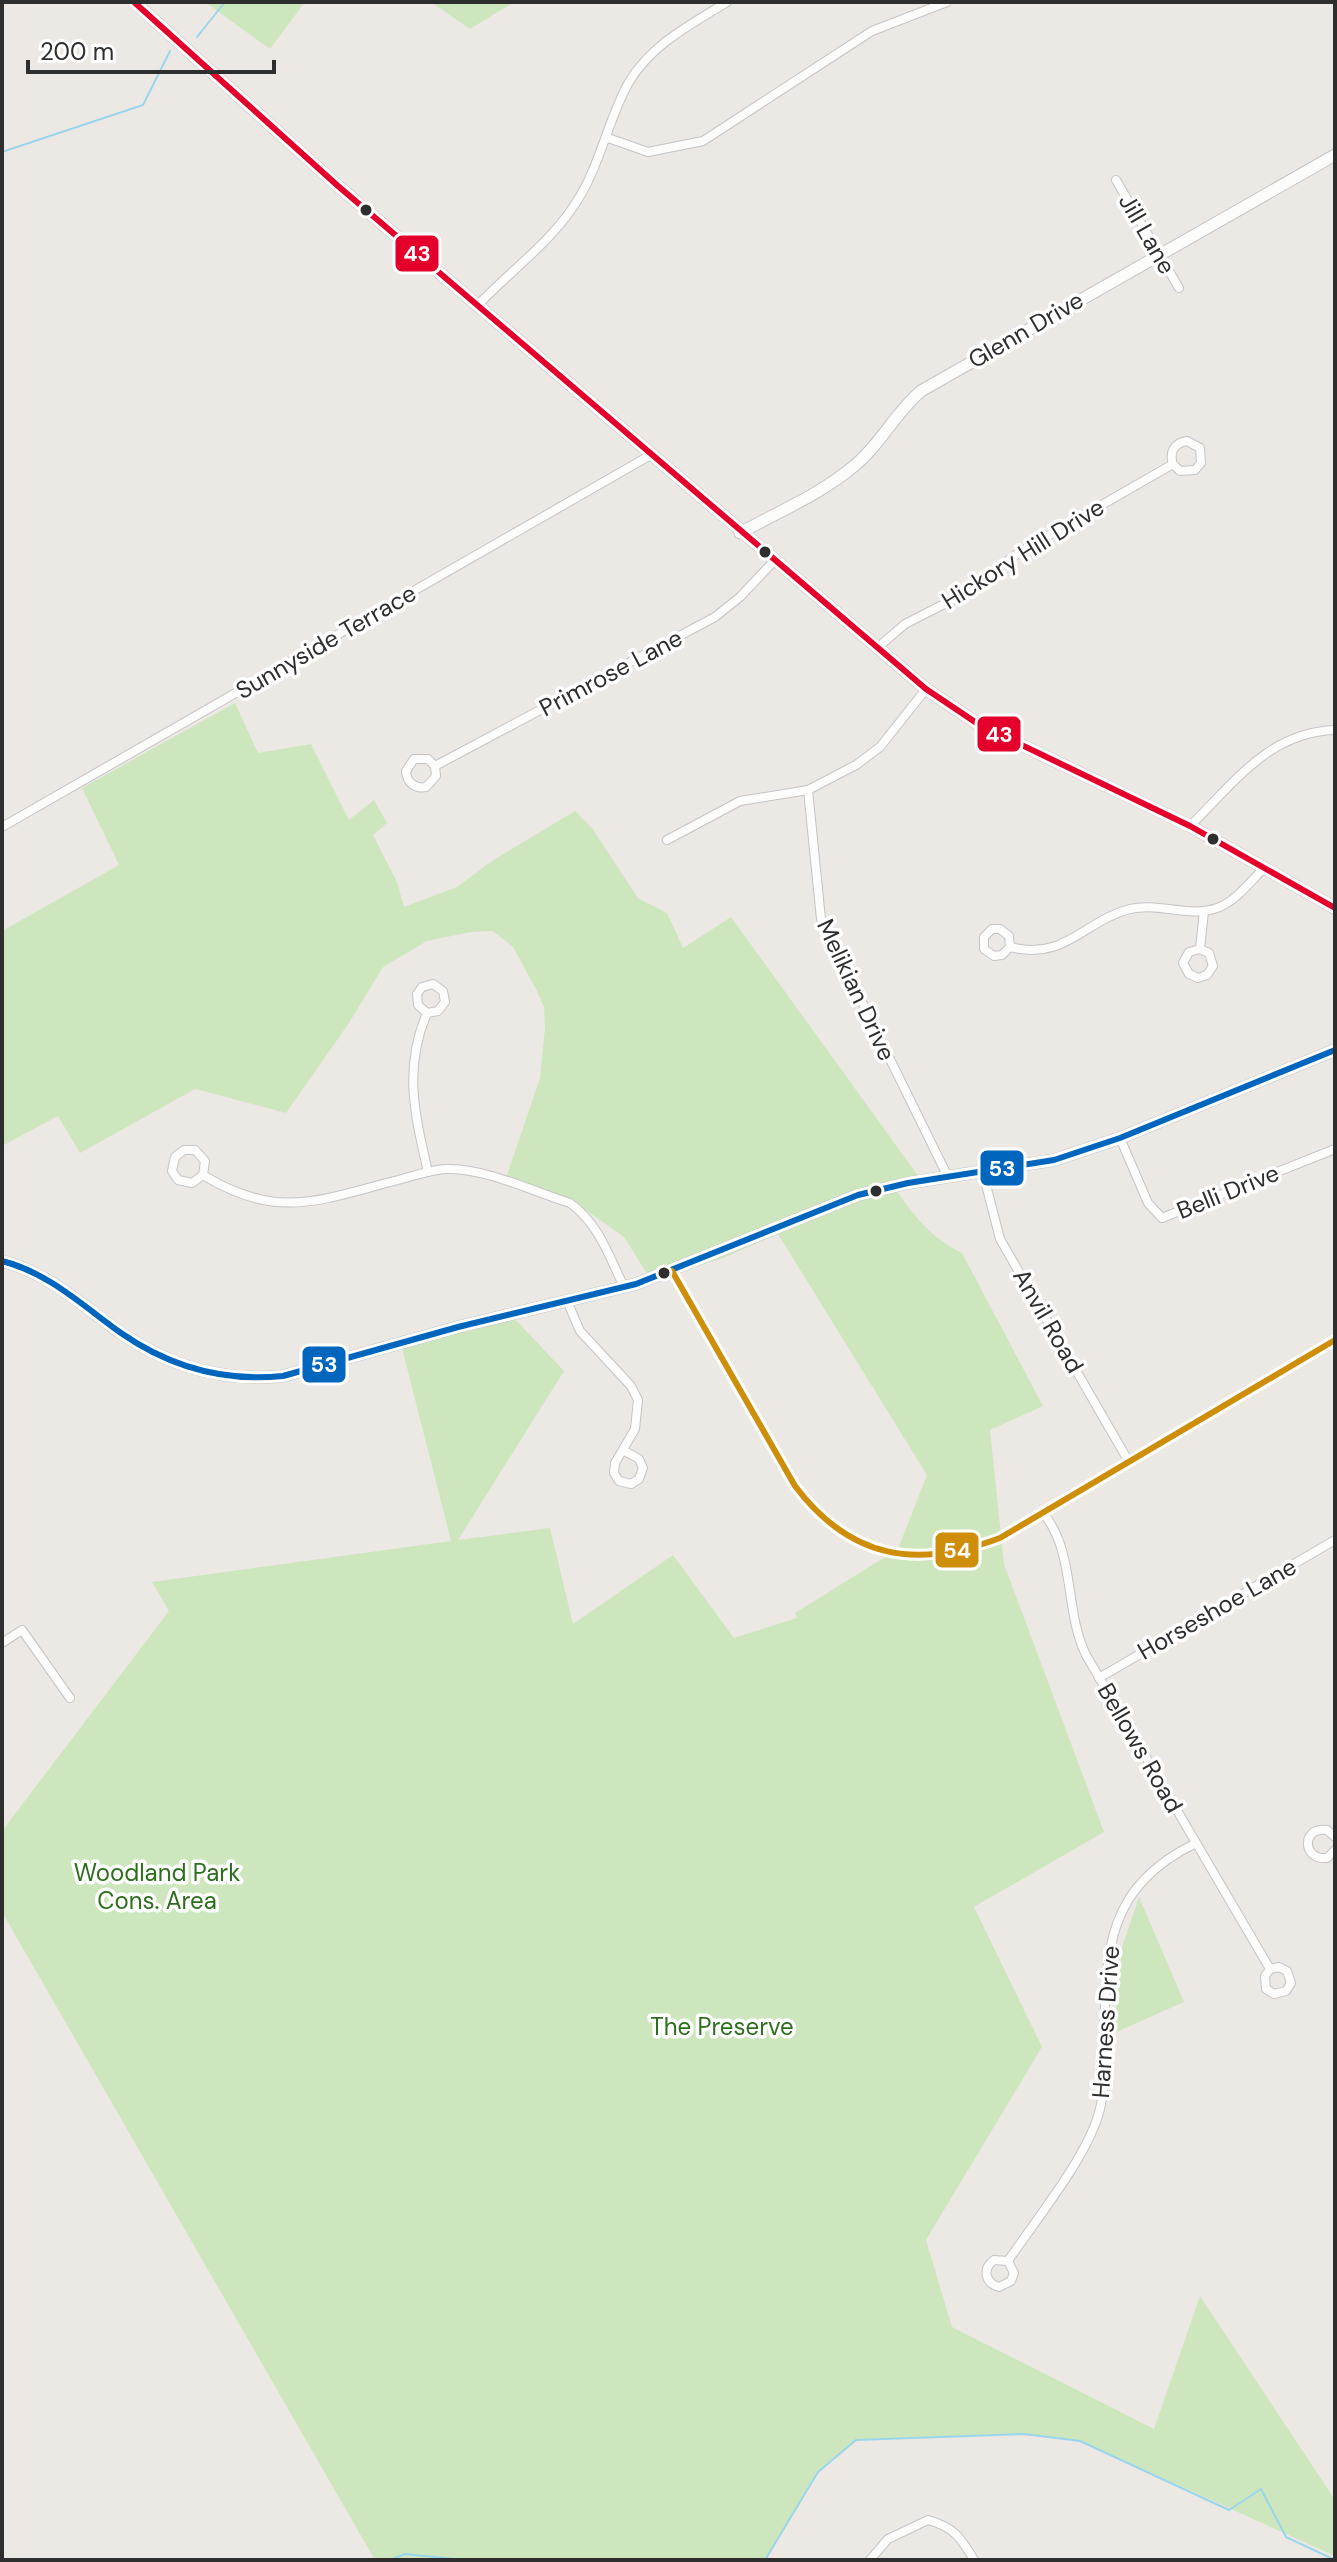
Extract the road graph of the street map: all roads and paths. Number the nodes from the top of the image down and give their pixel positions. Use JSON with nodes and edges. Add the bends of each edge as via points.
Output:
{"nodes":[{"id":1,"x":134,"y":2,"type":"edge"},
{"id":2,"x":727,"y":2,"type":"edge"},
{"id":3,"x":946,"y":2,"type":"edge"},
{"id":4,"x":608,"y":138,"type":"junction"},
{"id":5,"x":1335,"y":155,"type":"edge"},
{"id":6,"x":1116,"y":180,"type":"dead end"},
{"id":7,"x":1159,"y":256,"type":"junction"},
{"id":8,"x":1179,"y":288,"type":"dead end"},
{"id":9,"x":477,"y":306,"type":"junction"},
{"id":10,"x":649,"y":456,"type":"junction"},
{"id":11,"x":1173,"y":464,"type":"dead end"},
{"id":12,"x":740,"y":533,"type":"junction"},
{"id":13,"x":774,"y":561,"type":"junction"},
{"id":14,"x":877,"y":648,"type":"junction"},
{"id":15,"x":926,"y":689,"type":"junction"},
{"id":16,"x":1335,"y":730,"type":"edge"},
{"id":17,"x":435,"y":766,"type":"dead end"},
{"id":18,"x":808,"y":790,"type":"junction"},
{"id":19,"x":1190,"y":826,"type":"junction"},
{"id":20,"x":2,"y":827,"type":"edge"},
{"id":21,"x":667,"y":840,"type":"dead end"},
{"id":22,"x":1264,"y":868,"type":"junction"},
{"id":23,"x":1335,"y":908,"type":"edge"},
{"id":24,"x":1204,"y":911,"type":"junction"},
{"id":25,"x":1010,"y":947,"type":"dead end"},
{"id":26,"x":1200,"y":949,"type":"dead end"},
{"id":27,"x":427,"y":1013,"type":"dead end"},
{"id":28,"x":1335,"y":1050,"type":"edge"},
{"id":29,"x":1120,"y":1138,"type":"junction"},
{"id":30,"x":1335,"y":1149,"type":"edge"},
{"id":31,"x":428,"y":1172,"type":"junction"},
{"id":32,"x":983,"y":1173,"type":"junction"},
{"id":33,"x":203,"y":1175,"type":"junction"},
{"id":34,"x":948,"y":1177,"type":"junction"},
{"id":35,"x":2,"y":1261,"type":"edge"},
{"id":36,"x":672,"y":1271,"type":"junction"},
{"id":37,"x":624,"y":1287,"type":"junction"},
{"id":38,"x":567,"y":1301,"type":"junction"},
{"id":39,"x":1335,"y":1340,"type":"edge"},
{"id":40,"x":623,"y":1450,"type":"dead end"},
{"id":41,"x":1129,"y":1462,"type":"junction"},
{"id":42,"x":1044,"y":1514,"type":"junction"},
{"id":43,"x":1335,"y":1540,"type":"edge"},
{"id":44,"x":2,"y":1643,"type":"edge"},
{"id":45,"x":1099,"y":1678,"type":"junction"},
{"id":46,"x":70,"y":1698,"type":"dead end"},
{"id":47,"x":1335,"y":1837,"type":"edge"},
{"id":48,"x":1196,"y":1843,"type":"junction"},
{"id":49,"x":1335,"y":1850,"type":"edge"},
{"id":50,"x":1270,"y":1969,"type":"dead end"},
{"id":51,"x":1008,"y":2261,"type":"dead end"},
{"id":52,"x":870,"y":2560,"type":"edge"},
{"id":53,"x":974,"y":2560,"type":"edge"}],
"edges":[{"from":1,"to":9,"type":"main road"},
{"from":2,"to":4,"type":"street","via":[[650,55],[623,94]]},
{"from":3,"to":4,"type":"street","via":[[850,44],[703,141],[648,152]]},
{"from":4,"to":9,"type":"street","via":[[566,217]]},
{"from":5,"to":7,"type":"main road","name":"Glenn Drive"},
{"from":6,"to":7,"type":"street","name":"Jill Lane"},
{"from":7,"to":8,"type":"street","name":"Jill Lane"},
{"from":7,"to":12,"type":"main road","name":"Glenn Drive","via":[[921,391],[857,464]]},
{"from":9,"to":10,"type":"main road"},
{"from":10,"to":12,"type":"main road"},
{"from":10,"to":20,"type":"street","name":"Sunnyside Terrace"},
{"from":11,"to":14,"type":"street","name":"Hickory Hill Drive","via":[[1020,552],[952,600],[905,624]]},
{"from":12,"to":13,"type":"main road"},
{"from":13,"to":14,"type":"main road"},
{"from":13,"to":17,"type":"street","name":"Primrose Lane","via":[[715,617]]},
{"from":14,"to":15,"type":"main road"},
{"from":15,"to":18,"type":"street","via":[[869,757]]},
{"from":15,"to":19,"type":"main road","via":[[978,724]]},
{"from":16,"to":19,"type":"street","via":[[1302,734],[1267,751]]},
{"from":18,"to":21,"type":"street","via":[[740,801]]},
{"from":18,"to":34,"type":"street","name":"Melikian Drive","via":[[821,919]]},
{"from":19,"to":22,"type":"main road"},
{"from":22,"to":23,"type":"main road"},
{"from":22,"to":24,"type":"street","via":[[1233,898]]},
{"from":24,"to":25,"type":"street","via":[[1131,909],[1057,948]]},
{"from":24,"to":26,"type":"street"},
{"from":27,"to":31,"type":"street","via":[[415,1043],[411,1087]]},
{"from":28,"to":29,"type":"main road"},
{"from":29,"to":30,"type":"street","name":"Belli Drive","via":[[1148,1203],[1162,1218]]},
{"from":29,"to":32,"type":"main road","via":[[1038,1165]]},
{"from":31,"to":33,"type":"street","via":[[287,1205],[246,1197]]},
{"from":31,"to":37,"type":"street","via":[[474,1172],[570,1203],[594,1225]]},
{"from":32,"to":34,"type":"main road"},
{"from":32,"to":41,"type":"street","name":"Anvil Road","via":[[1000,1239]]},
{"from":33,"to":33,"type":"street","via":[[206,1165],[198,1152],[184,1150],[175,1157],[172,1171],[181,1182],[192,1183]]},
{"from":34,"to":36,"type":"main road","via":[[832,1204]]},
{"from":35,"to":38,"type":"main road","via":[[39,1274],[123,1334],[173,1362],[256,1379]]},
{"from":36,"to":37,"type":"main road"},
{"from":36,"to":42,"type":"street","via":[[795,1486],[812,1508],[847,1535],[889,1553],[937,1557],[1000,1538]]},
{"from":37,"to":38,"type":"main road"},
{"from":38,"to":40,"type":"street","via":[[580,1331],[638,1400],[639,1417]]},
{"from":39,"to":41,"type":"street"},
{"from":41,"to":42,"type":"street"},
{"from":42,"to":45,"type":"street","name":"Bellows Road","via":[[1063,1551],[1080,1642]]},
{"from":43,"to":45,"type":"street","name":"Horseshoe Lane"},
{"from":44,"to":46,"type":"street","via":[[22,1630]]},
{"from":45,"to":48,"type":"street","name":"Bellows Road"},
{"from":47,"to":49,"type":"street","via":[[1318,1829],[1307,1843],[1317,1858],[1327,1858]]},
{"from":48,"to":50,"type":"street","name":"Bellows Road"},
{"from":48,"to":51,"type":"street","name":"Harness Drive","via":[[1151,1870],[1119,1915],[1106,1969],[1099,2114]]},
{"from":52,"to":53,"type":"street","via":[[888,2539],[928,2520],[949,2525]]}]}
